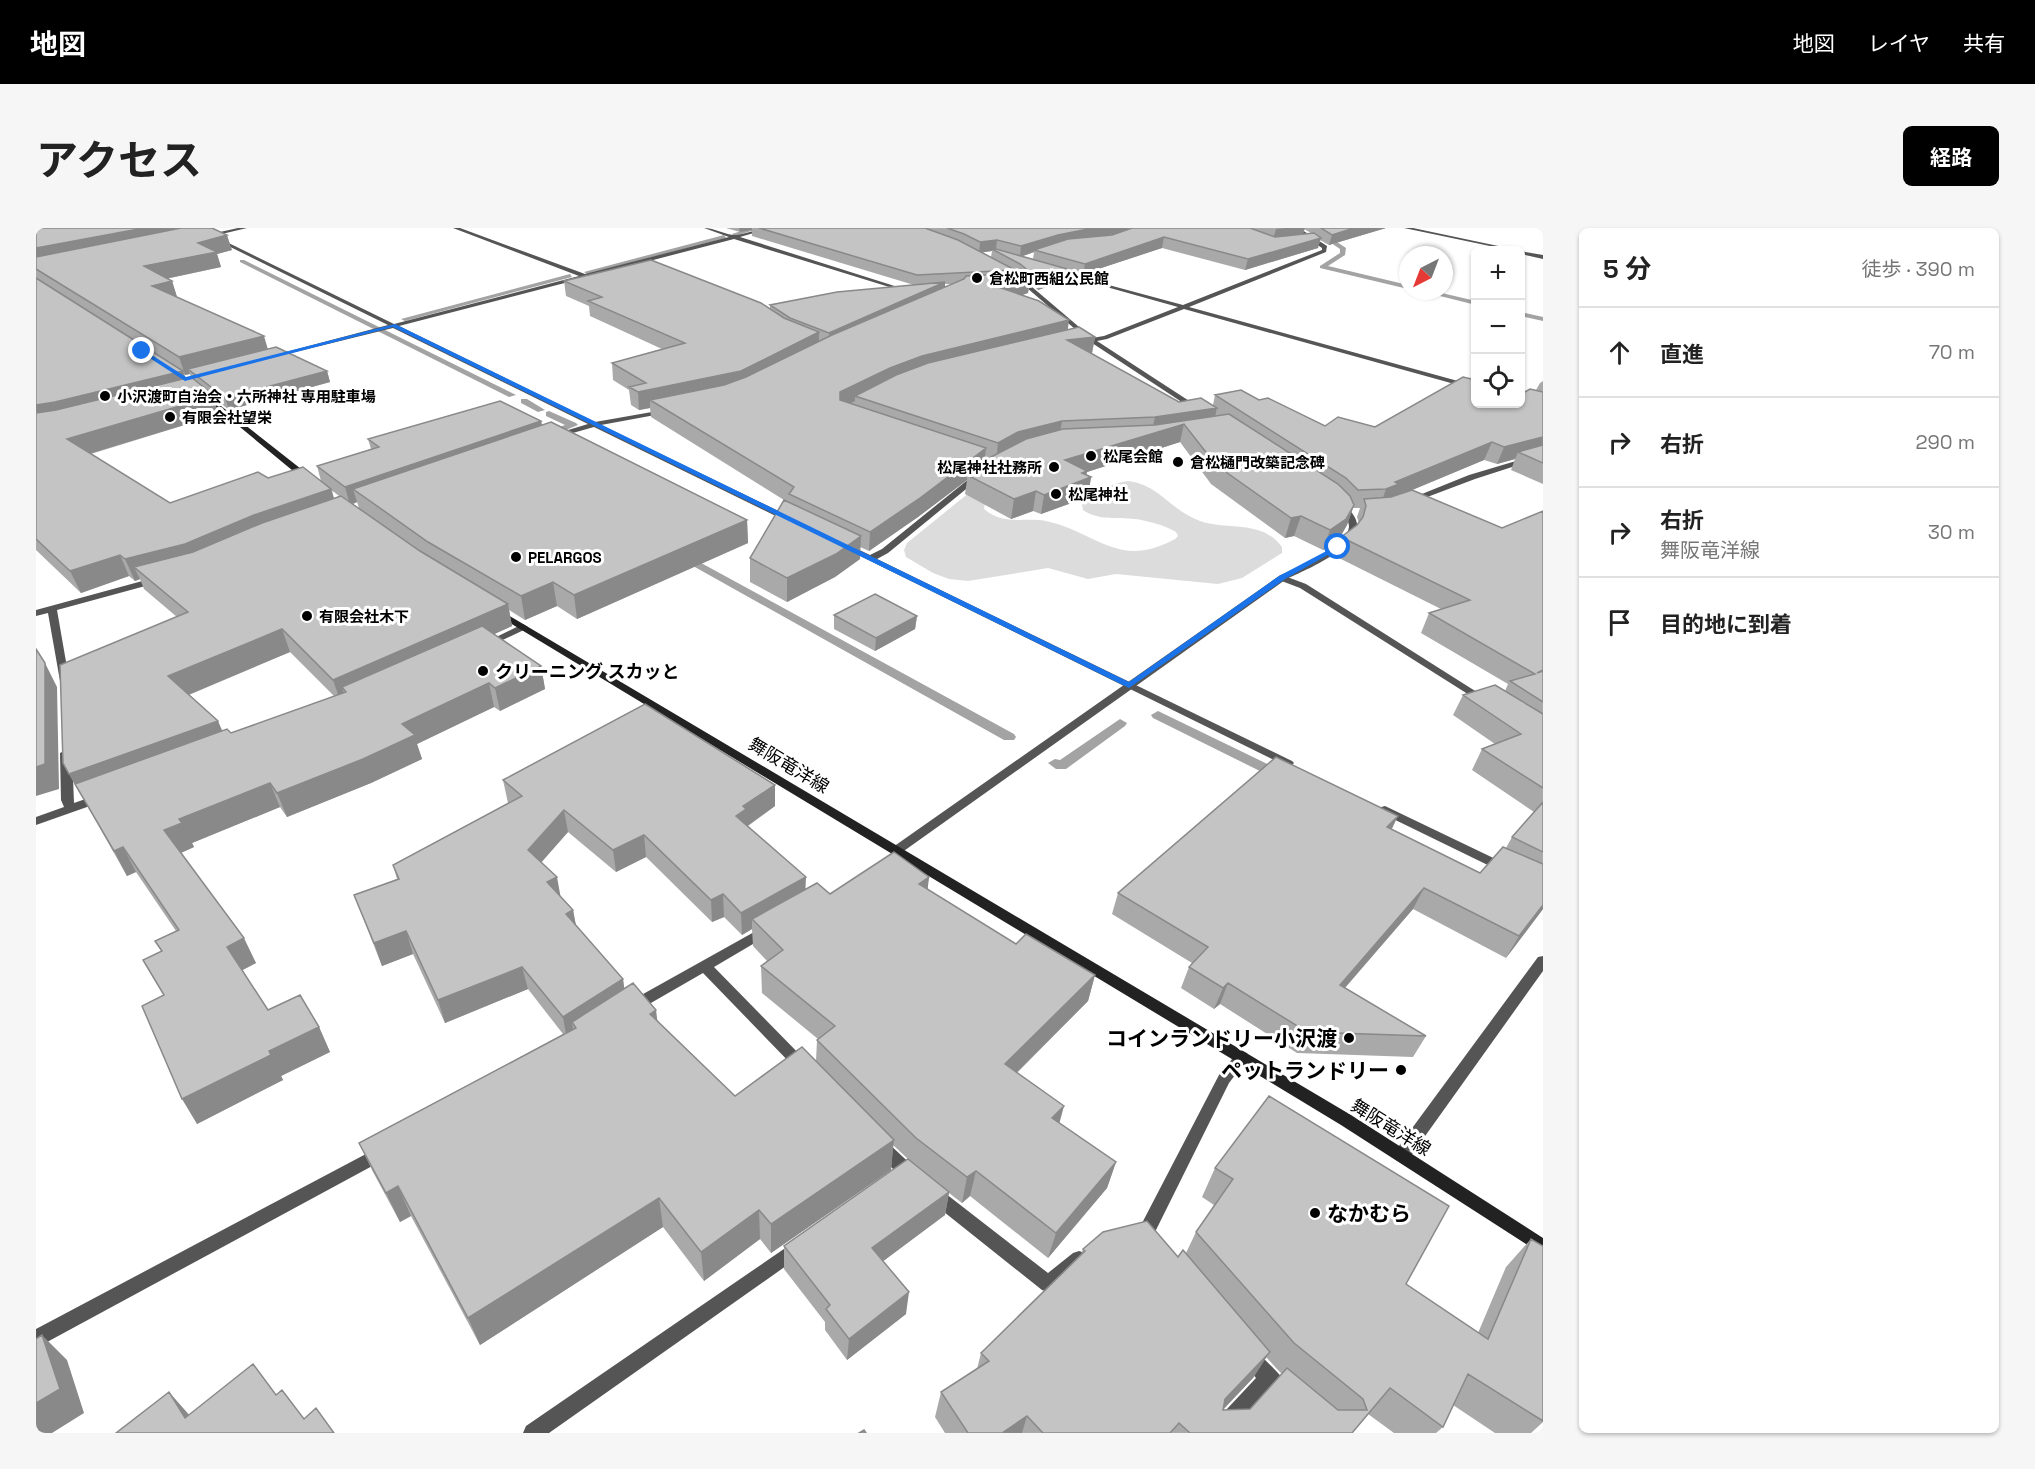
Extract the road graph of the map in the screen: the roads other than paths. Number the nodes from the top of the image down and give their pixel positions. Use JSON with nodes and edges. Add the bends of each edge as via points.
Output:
{"nodes":[{"id":1,"x":194,"y":228,"type":"edge"},
{"id":2,"x":245,"y":228,"type":"edge"},
{"id":3,"x":455,"y":228,"type":"edge"},
{"id":4,"x":706,"y":228,"type":"edge"},
{"id":5,"x":769,"y":228,"type":"edge"},
{"id":6,"x":1296,"y":228,"type":"edge"},
{"id":7,"x":1406,"y":228,"type":"edge"},
{"id":8,"x":208,"y":235,"type":"junction"},
{"id":9,"x":197,"y":237,"type":"edge"},
{"id":10,"x":735,"y":237,"type":"junction"},
{"id":11,"x":1316,"y":240,"type":"junction"},
{"id":12,"x":1304,"y":241,"type":"edge"},
{"id":13,"x":1494,"y":246,"type":"edge"},
{"id":14,"x":1525,"y":253,"type":"edge"},
{"id":15,"x":1543,"y":257,"type":"edge"},
{"id":16,"x":635,"y":263,"type":"junction"},
{"id":17,"x":652,"y":270,"type":"edge"},
{"id":18,"x":1052,"y":270,"type":"edge"},
{"id":19,"x":1006,"y":271,"type":"edge"},
{"id":20,"x":584,"y":276,"type":"junction"},
{"id":21,"x":1025,"y":283,"type":"junction"},
{"id":22,"x":1014,"y":284,"type":"edge"},
{"id":23,"x":901,"y":289,"type":"junction"},
{"id":24,"x":913,"y":289,"type":"edge"},
{"id":25,"x":880,"y":292,"type":"edge"},
{"id":26,"x":1185,"y":307,"type":"junction"},
{"id":27,"x":393,"y":326,"type":"junction"},
{"id":28,"x":1086,"y":338,"type":"junction"},
{"id":29,"x":269,"y":358,"type":"edge"},
{"id":30,"x":1471,"y":387,"type":"edge"},
{"id":31,"x":194,"y":390,"type":"edge"},
{"id":32,"x":670,"y":410,"type":"edge"},
{"id":33,"x":1206,"y":416,"type":"edge"},
{"id":34,"x":594,"y":424,"type":"junction"},
{"id":35,"x":550,"y":439,"type":"edge"},
{"id":36,"x":1543,"y":455,"type":"edge"},
{"id":37,"x":984,"y":472,"type":"edge"},
{"id":38,"x":317,"y":486,"type":"edge"},
{"id":39,"x":1336,"y":500,"type":"edge"},
{"id":40,"x":1401,"y":504,"type":"edge"},
{"id":41,"x":1359,"y":512,"type":"dead end"},
{"id":42,"x":1348,"y":513,"type":"junction"},
{"id":43,"x":795,"y":522,"type":"edge"},
{"id":44,"x":838,"y":543,"type":"edge"},
{"id":45,"x":870,"y":559,"type":"junction"},
{"id":46,"x":164,"y":578,"type":"edge"},
{"id":47,"x":1282,"y":578,"type":"junction"},
{"id":48,"x":486,"y":604,"type":"edge"},
{"id":49,"x":52,"y":608,"type":"junction"},
{"id":50,"x":36,"y":613,"type":"edge"},
{"id":51,"x":524,"y":627,"type":"junction"},
{"id":52,"x":471,"y":651,"type":"edge"},
{"id":53,"x":1129,"y":686,"type":"junction"},
{"id":54,"x":64,"y":687,"type":"edge"},
{"id":55,"x":1493,"y":706,"type":"edge"},
{"id":56,"x":66,"y":744,"type":"edge"},
{"id":57,"x":1299,"y":768,"type":"edge"},
{"id":58,"x":116,"y":792,"type":"edge"},
{"id":59,"x":1373,"y":805,"type":"edge"},
{"id":60,"x":71,"y":808,"type":"junction"},
{"id":61,"x":36,"y":821,"type":"edge"},
{"id":62,"x":897,"y":850,"type":"junction"},
{"id":63,"x":880,"y":862,"type":"edge"},
{"id":64,"x":1511,"y":872,"type":"edge"},
{"id":65,"x":775,"y":925,"type":"edge"},
{"id":66,"x":1543,"y":961,"type":"edge"},
{"id":67,"x":704,"y":965,"type":"junction"},
{"id":68,"x":624,"y":1013,"type":"edge"},
{"id":69,"x":1242,"y":1057,"type":"junction"},
{"id":70,"x":817,"y":1081,"type":"edge"},
{"id":71,"x":873,"y":1138,"type":"edge"},
{"id":72,"x":390,"y":1148,"type":"edge"},
{"id":73,"x":1402,"y":1155,"type":"junction"},
{"id":74,"x":1146,"y":1233,"type":"junction"},
{"id":75,"x":812,"y":1238,"type":"edge"},
{"id":76,"x":1126,"y":1238,"type":"edge"},
{"id":77,"x":1543,"y":1247,"type":"edge"},
{"id":78,"x":1087,"y":1251,"type":"edge"},
{"id":79,"x":1161,"y":1252,"type":"edge"},
{"id":80,"x":36,"y":1339,"type":"edge"},
{"id":81,"x":1237,"y":1342,"type":"edge"},
{"id":82,"x":1268,"y":1378,"type":"junction"},
{"id":83,"x":1301,"y":1406,"type":"edge"},
{"id":84,"x":533,"y":1433,"type":"edge"},
{"id":85,"x":1218,"y":1433,"type":"edge"}],
"edges":[{"from":1,"to":8,"type":"street"},
{"from":2,"to":8,"type":"street"},
{"from":3,"to":20,"type":"street"},
{"from":4,"to":10,"type":"street"},
{"from":5,"to":10,"type":"street"},
{"from":6,"to":11,"type":"street"},
{"from":7,"to":13,"type":"street"},
{"from":8,"to":9,"type":"street"},
{"from":8,"to":27,"type":"street"},
{"from":10,"to":16,"type":"street"},
{"from":10,"to":23,"type":"street"},
{"from":11,"to":12,"type":"street"},
{"from":11,"to":26,"type":"street","via":[[1324,247],[1318,255]]},
{"from":14,"to":15,"type":"street"},
{"from":16,"to":17,"type":"street"},
{"from":16,"to":20,"type":"street"},
{"from":18,"to":26,"type":"street"},
{"from":19,"to":21,"type":"street"},
{"from":20,"to":27,"type":"street"},
{"from":21,"to":22,"type":"street"},
{"from":21,"to":28,"type":"street"},
{"from":23,"to":24,"type":"street"},
{"from":23,"to":25,"type":"street"},
{"from":26,"to":28,"type":"street","via":[[1105,338]]},
{"from":26,"to":30,"type":"street"},
{"from":27,"to":29,"type":"street"},
{"from":27,"to":34,"type":"street"},
{"from":28,"to":33,"type":"street"},
{"from":31,"to":38,"type":"main road"},
{"from":32,"to":34,"type":"street"},
{"from":34,"to":35,"type":"street"},
{"from":34,"to":43,"type":"street"},
{"from":36,"to":40,"type":"street"},
{"from":37,"to":45,"type":"street"},
{"from":39,"to":42,"type":"street"},
{"from":41,"to":42,"type":"street"},
{"from":42,"to":47,"type":"street","via":[[1353,525],[1350,537]]},
{"from":44,"to":45,"type":"street"},
{"from":45,"to":53,"type":"street"},
{"from":46,"to":49,"type":"street"},
{"from":47,"to":53,"type":"street"},
{"from":47,"to":55,"type":"street","via":[[1303,586]]},
{"from":48,"to":51,"type":"main road","name":"舞阪竜洋線"},
{"from":49,"to":50,"type":"street"},
{"from":49,"to":54,"type":"street"},
{"from":51,"to":52,"type":"street"},
{"from":51,"to":62,"type":"main road","name":"舞阪竜洋線"},
{"from":53,"to":57,"type":"street"},
{"from":53,"to":62,"type":"street"},
{"from":56,"to":60,"type":"street","via":[[67,800]]},
{"from":58,"to":60,"type":"street"},
{"from":59,"to":64,"type":"street"},
{"from":60,"to":61,"type":"street"},
{"from":62,"to":63,"type":"street"},
{"from":62,"to":69,"type":"main road","name":"舞阪竜洋線"},
{"from":65,"to":67,"type":"street"},
{"from":66,"to":73,"type":"street"},
{"from":67,"to":68,"type":"street"},
{"from":67,"to":70,"type":"street"},
{"from":69,"to":73,"type":"main road","name":"舞阪竜洋線"},
{"from":69,"to":74,"type":"street","via":[[1224,1079]]},
{"from":71,"to":78,"type":"street","via":[[901,1174],[1048,1284]]},
{"from":72,"to":80,"type":"street"},
{"from":73,"to":77,"type":"main road","name":"舞阪竜洋線"},
{"from":74,"to":76,"type":"street"},
{"from":74,"to":79,"type":"street"},
{"from":75,"to":84,"type":"street"},
{"from":81,"to":82,"type":"street"},
{"from":82,"to":83,"type":"street"},
{"from":82,"to":85,"type":"street"}]}
